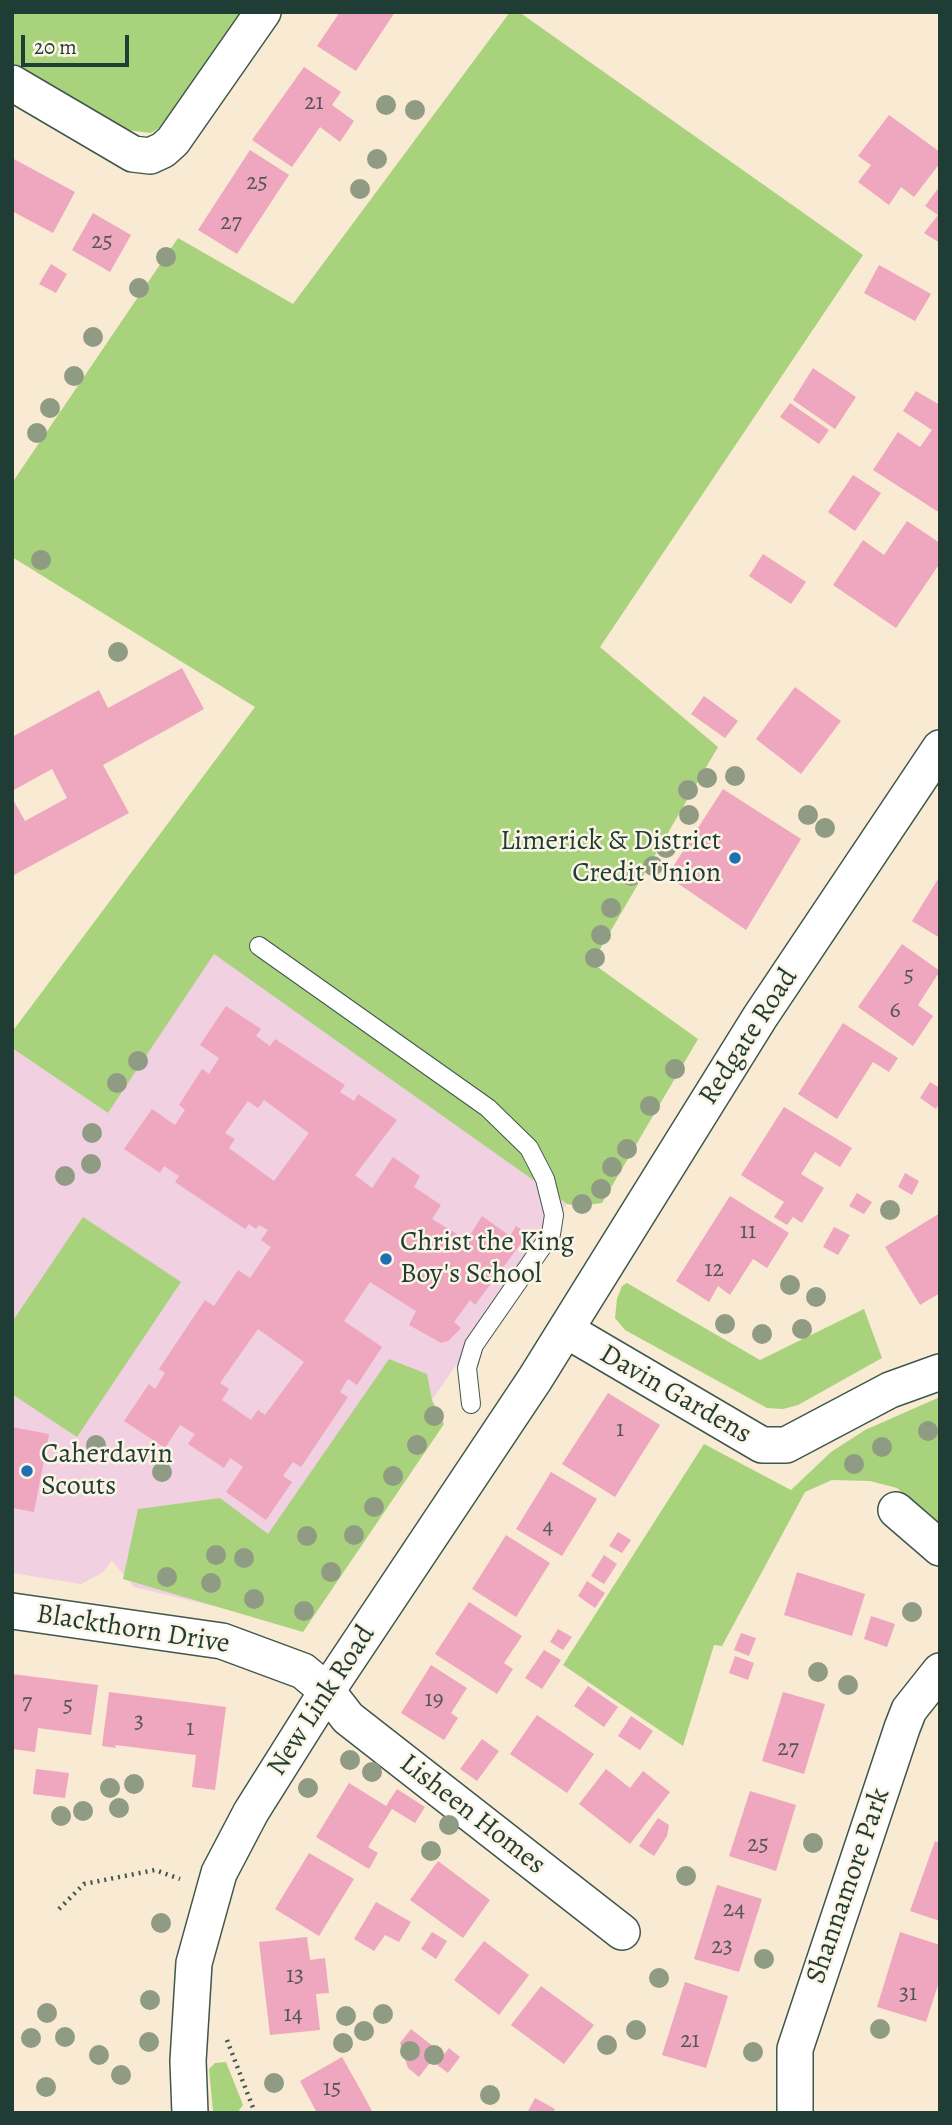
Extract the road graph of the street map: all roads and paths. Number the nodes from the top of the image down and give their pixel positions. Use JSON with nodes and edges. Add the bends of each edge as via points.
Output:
{"nodes":[{"id":1,"x":263,"y":12,"type":"edge"},
{"id":2,"x":12,"y":83,"type":"edge"},
{"id":3,"x":940,"y":748,"type":"edge"},
{"id":4,"x":259,"y":946,"type":"dead end"},
{"id":5,"x":566,"y":1330,"type":"junction"},
{"id":6,"x":940,"y":1373,"type":"edge"},
{"id":7,"x":471,"y":1404,"type":"dead end"},
{"id":8,"x":896,"y":1510,"type":"dead end"},
{"id":9,"x":940,"y":1548,"type":"edge"},
{"id":10,"x":12,"y":1611,"type":"edge"},
{"id":11,"x":940,"y":1671,"type":"edge"},
{"id":12,"x":327,"y":1691,"type":"junction"},
{"id":13,"x":214,"y":1890,"type":"junction"},
{"id":14,"x":59,"y":1909,"type":"dead end"},
{"id":15,"x":622,"y":1932,"type":"dead end"},
{"id":16,"x":224,"y":2028,"type":"dead end"},
{"id":17,"x":190,"y":2113,"type":"edge"},
{"id":18,"x":255,"y":2113,"type":"edge"},
{"id":19,"x":795,"y":2113,"type":"edge"}],
"edges":[{"from":1,"to":2,"type":"street","via":[[173,141],[150,156],[132,154]]},
{"from":3,"to":5,"type":"street","name":"Redgate Road","via":[[760,1017]]},
{"from":4,"to":7,"type":"lane","via":[[488,1108],[529,1148],[545,1179],[554,1215],[551,1234],[474,1345],[467,1368]]},
{"from":5,"to":6,"type":"street","name":"Davin Gardens","via":[[762,1445],[786,1445],[890,1390]]},
{"from":5,"to":12,"type":"street","name":"New Link Road"},
{"from":8,"to":9,"type":"street"},
{"from":10,"to":12,"type":"street","name":"Blackthorn Drive","via":[[222,1641],[303,1671]]},
{"from":11,"to":19,"type":"street","name":"Shannamore Park","via":[[909,1710],[902,1728],[804,2021],[795,2049]]},
{"from":12,"to":13,"type":"street","name":"New Link Road","via":[[251,1812]]},
{"from":12,"to":15,"type":"street","name":"Lisheen Homes","via":[[348,1718]]},
{"from":13,"to":14,"type":"path","via":[[155,1870],[83,1884]]},
{"from":13,"to":17,"type":"street","name":"New Link Road","via":[[191,1986]]},
{"from":16,"to":18,"type":"path"}]}
